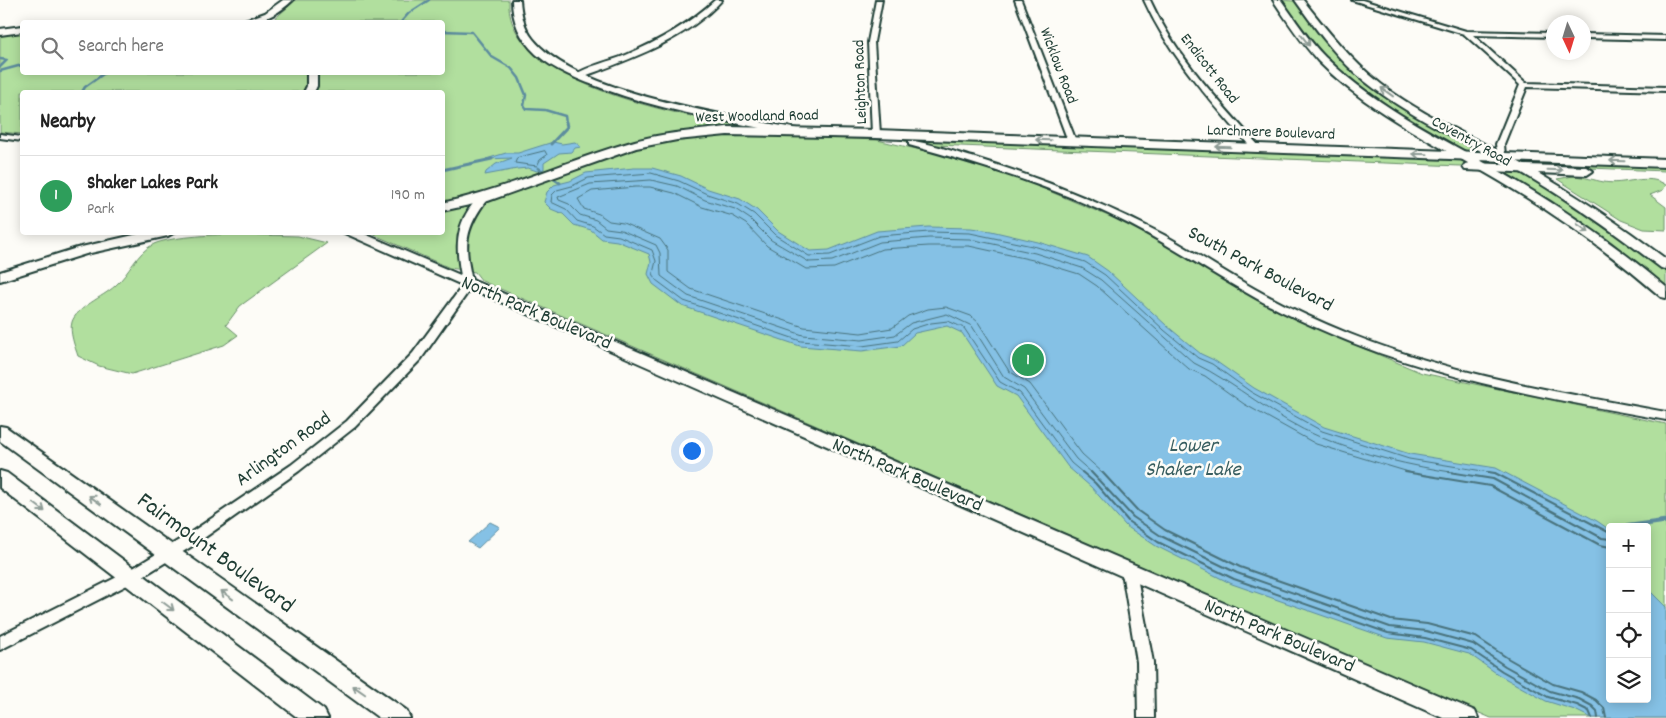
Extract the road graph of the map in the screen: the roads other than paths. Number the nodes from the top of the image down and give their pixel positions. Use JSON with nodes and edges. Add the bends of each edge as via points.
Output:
{"nodes":[{"id":1,"x":289,"y":0,"type":"edge"},
{"id":2,"x":516,"y":0,"type":"edge"},
{"id":3,"x":719,"y":0,"type":"edge"},
{"id":4,"x":879,"y":0,"type":"edge"},
{"id":5,"x":1018,"y":0,"type":"edge"},
{"id":6,"x":1147,"y":0,"type":"edge"},
{"id":7,"x":1277,"y":0,"type":"edge"},
{"id":8,"x":1299,"y":0,"type":"edge"},
{"id":9,"x":1355,"y":0,"type":"edge"},
{"id":10,"x":266,"y":19,"type":"edge"},
{"id":11,"x":20,"y":29,"type":"edge"},
{"id":12,"x":0,"y":32,"type":"edge"},
{"id":13,"x":1466,"y":33,"type":"junction"},
{"id":14,"x":1546,"y":35,"type":"edge"},
{"id":15,"x":1591,"y":36,"type":"edge"},
{"id":16,"x":1666,"y":38,"type":"edge"},
{"id":17,"x":312,"y":75,"type":"edge"},
{"id":18,"x":579,"y":75,"type":"junction"},
{"id":19,"x":1524,"y":85,"type":"junction"},
{"id":20,"x":1666,"y":89,"type":"edge"},
{"id":21,"x":310,"y":90,"type":"edge"},
{"id":22,"x":797,"y":132,"type":"junction"},
{"id":23,"x":876,"y":134,"type":"junction"},
{"id":24,"x":0,"y":136,"type":"edge"},
{"id":25,"x":20,"y":139,"type":"edge"},
{"id":26,"x":1072,"y":141,"type":"junction"},
{"id":27,"x":912,"y":143,"type":"junction"},
{"id":28,"x":983,"y":143,"type":"junction"},
{"id":29,"x":1257,"y":149,"type":"junction"},
{"id":30,"x":1462,"y":155,"type":"junction"},
{"id":31,"x":1500,"y":156,"type":"junction"},
{"id":32,"x":1666,"y":163,"type":"edge"},
{"id":33,"x":1485,"y":167,"type":"junction"},
{"id":34,"x":1524,"y":169,"type":"junction"},
{"id":35,"x":1666,"y":173,"type":"edge"},
{"id":36,"x":526,"y":183,"type":"joint"},
{"id":37,"x":483,"y":198,"type":"junction"},
{"id":38,"x":445,"y":206,"type":"edge"},
{"id":39,"x":154,"y":235,"type":"edge"},
{"id":40,"x":355,"y":235,"type":"edge"},
{"id":41,"x":1666,"y":266,"type":"edge"},
{"id":42,"x":0,"y":278,"type":"edge"},
{"id":43,"x":468,"y":285,"type":"junction"},
{"id":44,"x":1666,"y":294,"type":"edge"},
{"id":45,"x":1666,"y":416,"type":"edge"},
{"id":46,"x":0,"y":432,"type":"edge"},
{"id":47,"x":0,"y":478,"type":"edge"},
{"id":48,"x":169,"y":553,"type":"junction"},
{"id":49,"x":1129,"y":572,"type":"junction"},
{"id":50,"x":130,"y":577,"type":"junction"},
{"id":51,"x":0,"y":643,"type":"edge"},
{"id":52,"x":316,"y":718,"type":"edge"},
{"id":53,"x":398,"y":718,"type":"edge"},
{"id":54,"x":1146,"y":718,"type":"edge"},
{"id":55,"x":1468,"y":718,"type":"edge"}],
"edges":[{"from":1,"to":10,"type":"street"},
{"from":2,"to":18,"type":"street","via":[[521,27],[532,44],[548,58]]},
{"from":3,"to":18,"type":"street","via":[[663,41]]},
{"from":4,"to":23,"type":"street","name":"Leighton Road","via":[[871,42]]},
{"from":5,"to":26,"type":"street","name":"Wicklow Road"},
{"from":6,"to":29,"type":"street","name":"Endicott Road","via":[[1178,56]]},
{"from":7,"to":30,"type":"street","name":"Coventry Road","one_way":true,"via":[[1305,41],[1359,92]]},
{"from":31,"to":8,"type":"street","name":"Coventry Road","one_way":true,"via":[[1410,108],[1374,82],[1339,51]]},
{"from":9,"to":13,"type":"street"},
{"from":11,"to":12,"type":"street"},
{"from":13,"to":14,"type":"street"},
{"from":13,"to":19,"type":"street"},
{"from":15,"to":16,"type":"street"},
{"from":17,"to":21,"type":"street"},
{"from":18,"to":22,"type":"street","via":[[680,109]]},
{"from":19,"to":20,"type":"street"},
{"from":19,"to":31,"type":"street","via":[[1500,144]]},
{"from":22,"to":23,"type":"main road","name":"West Woodland Road"},
{"from":22,"to":36,"type":"main road","name":"West Woodland Road","via":[[727,131],[677,136],[633,145]]},
{"from":23,"to":27,"type":"main road","name":"South Park Boulevard"},
{"from":23,"to":28,"type":"main road","name":"Larchmere Boulevard"},
{"from":24,"to":25,"type":"street"},
{"from":26,"to":28,"type":"main road","name":"Larchmere Boulevard","one_way":true},
{"from":29,"to":26,"type":"main road","name":"Larchmere Boulevard","one_way":true},
{"from":27,"to":28,"type":"main road","name":"Larchmere Boulevard"},
{"from":27,"to":45,"type":"street","name":"South Park Boulevard","via":[[997,168],[1113,213],[1287,310],[1402,358],[1453,373]]},
{"from":28,"to":33,"type":"main road","name":"Larchmere Boulevard"},
{"from":30,"to":29,"type":"main road","name":"Larchmere Boulevard","one_way":true},
{"from":30,"to":31,"type":"main road","name":"Larchmere Boulevard"},
{"from":30,"to":33,"type":"street","name":"Coventry Road"},
{"from":32,"to":31,"type":"main road","name":"Larchmere Boulevard","one_way":true},
{"from":31,"to":34,"type":"street","name":"Coventry Road"},
{"from":33,"to":34,"type":"main road","name":"Larchmere Boulevard"},
{"from":33,"to":44,"type":"street","name":"Coventry Road","one_way":true,"via":[[1592,235]]},
{"from":34,"to":35,"type":"main road","name":"Larchmere Boulevard","one_way":true},
{"from":34,"to":41,"type":"street","name":"Coventry Road"},
{"from":36,"to":37,"type":"main road"},
{"from":37,"to":38,"type":"main road"},
{"from":37,"to":43,"type":"street","via":[[466,220],[461,237]]},
{"from":39,"to":42,"type":"main road","via":[[82,251]]},
{"from":40,"to":43,"type":"street","name":"North Park Boulevard"},
{"from":43,"to":48,"type":"street","name":"Arlington Road","via":[[417,356],[351,424],[295,468]]},
{"from":43,"to":49,"type":"street","name":"North Park Boulevard"},
{"from":48,"to":46,"type":"main road","name":"Fairmount Boulevard","one_way":true},
{"from":47,"to":50,"type":"main road","one_way":true},
{"from":48,"to":50,"type":"street","name":"Arlington Road"},
{"from":53,"to":48,"type":"main road","name":"Fairmount Boulevard","one_way":true},
{"from":49,"to":54,"type":"street","via":[[1145,662]]},
{"from":49,"to":55,"type":"street","name":"North Park Boulevard"},
{"from":50,"to":51,"type":"street","name":"Arlington Road"},
{"from":50,"to":52,"type":"main road","one_way":true}]}
